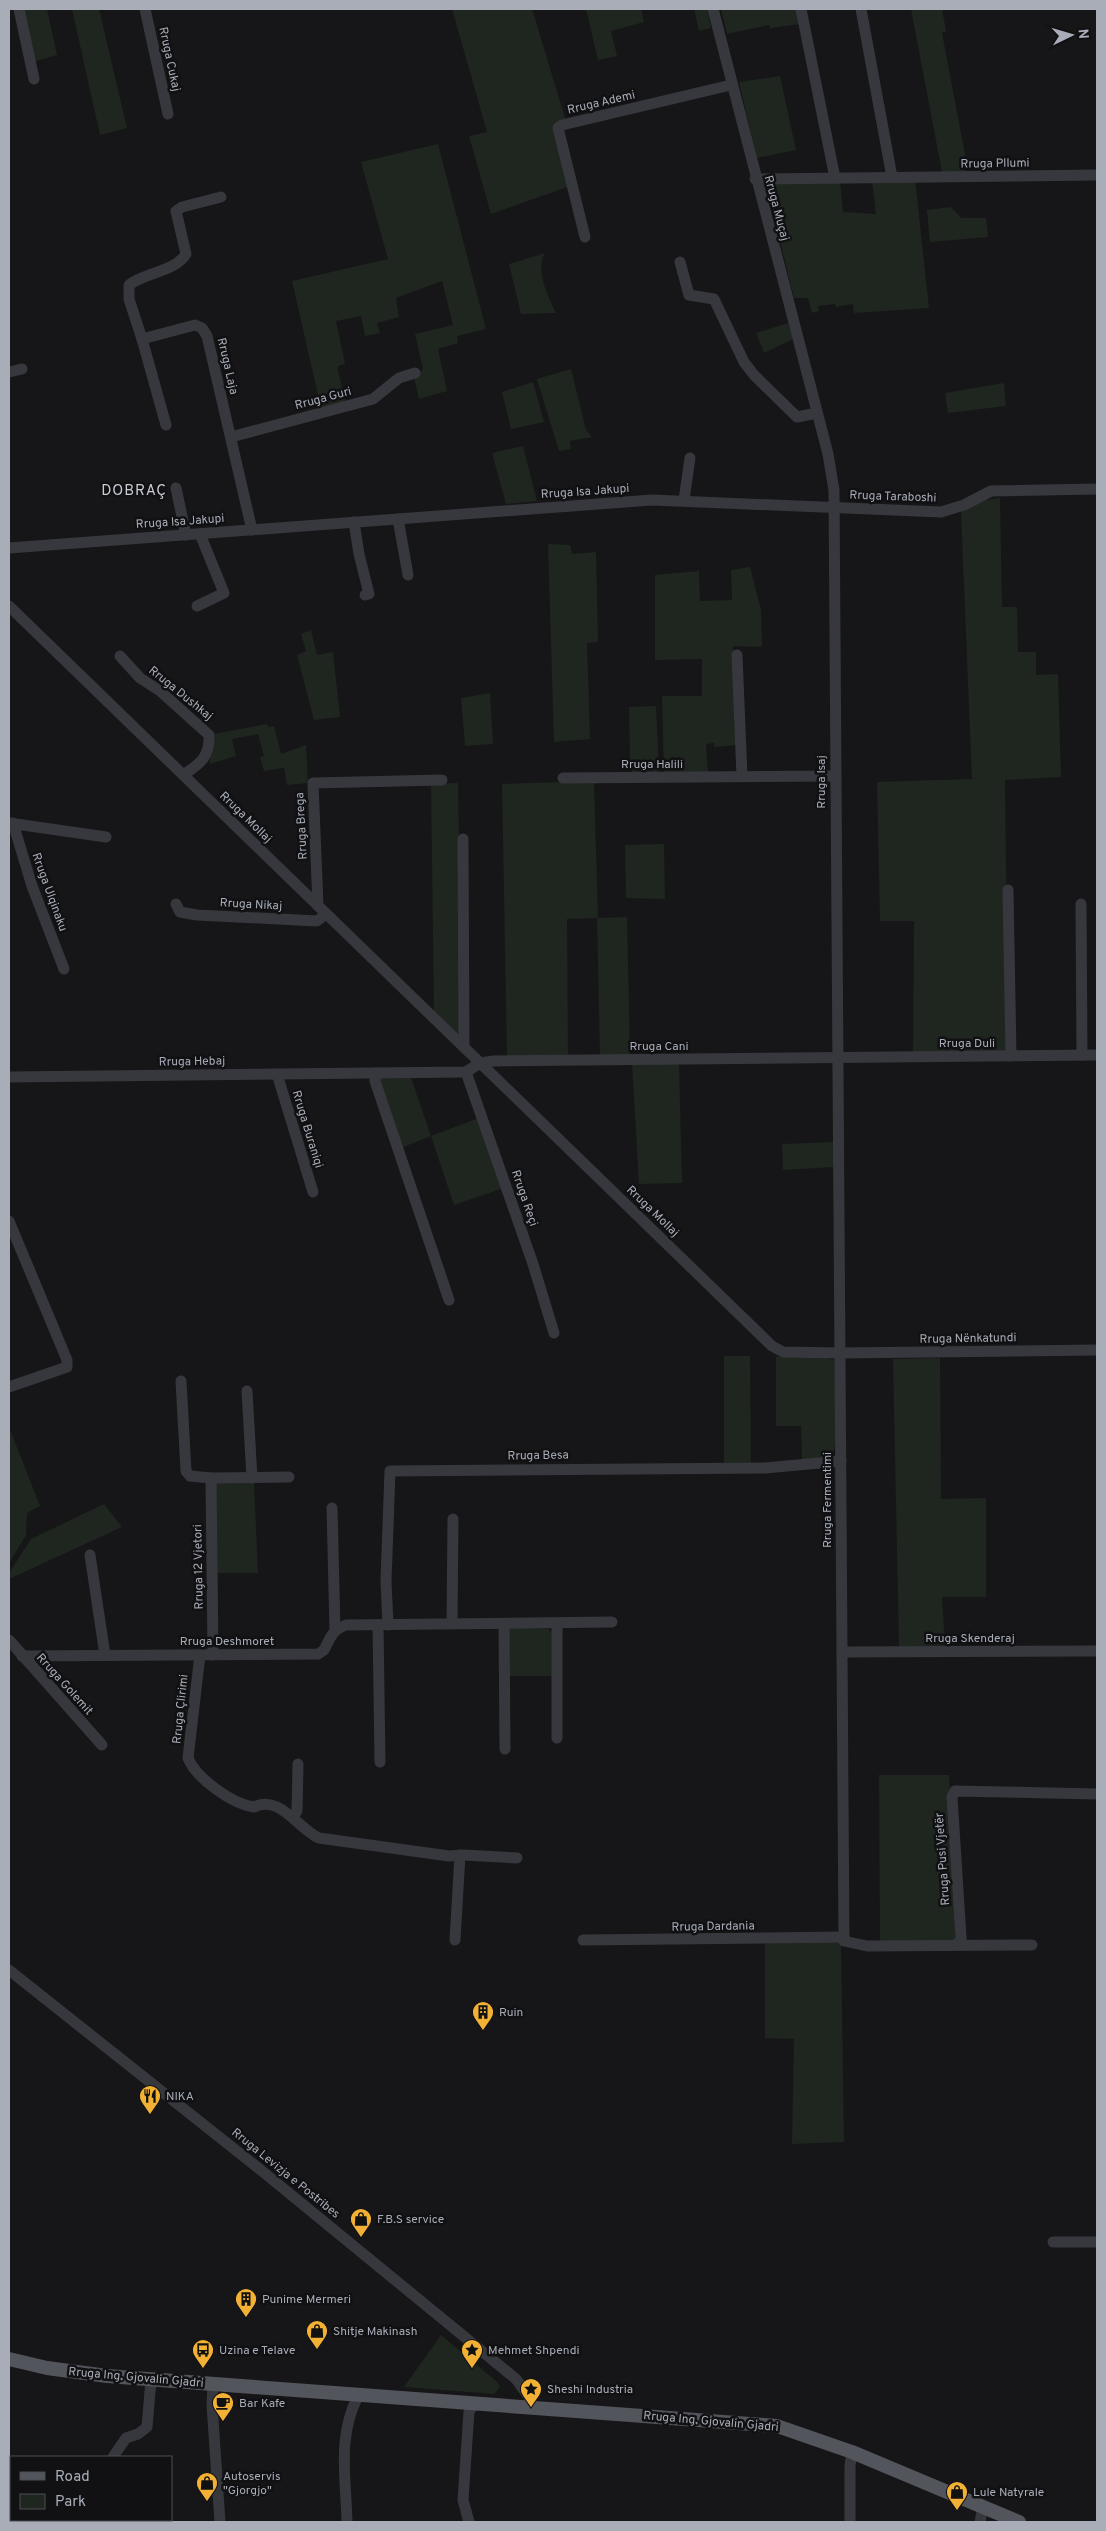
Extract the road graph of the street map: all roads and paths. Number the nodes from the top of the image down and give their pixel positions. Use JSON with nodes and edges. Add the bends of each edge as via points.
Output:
{"nodes":[{"id":1,"x":19,"y":9,"type":"edge"},
{"id":2,"x":145,"y":9,"type":"edge"},
{"id":3,"x":712,"y":9,"type":"edge"},
{"id":4,"x":801,"y":9,"type":"edge"},
{"id":5,"x":861,"y":9,"type":"edge"},
{"id":6,"x":34,"y":79,"type":"dead end"},
{"id":7,"x":731,"y":85,"type":"junction"},
{"id":8,"x":168,"y":114,"type":"dead end"},
{"id":9,"x":1097,"y":175,"type":"edge"},
{"id":10,"x":892,"y":177,"type":"junction"},
{"id":11,"x":835,"y":178,"type":"junction"},
{"id":12,"x":755,"y":179,"type":"junction"},
{"id":13,"x":220,"y":197,"type":"dead end"},
{"id":14,"x":585,"y":237,"type":"dead end"},
{"id":15,"x":680,"y":262,"type":"dead end"},
{"id":16,"x":142,"y":339,"type":"junction"},
{"id":17,"x":22,"y":369,"type":"dead end"},
{"id":18,"x":9,"y":372,"type":"edge"},
{"id":19,"x":415,"y":373,"type":"dead end"},
{"id":20,"x":817,"y":413,"type":"junction"},
{"id":21,"x":166,"y":425,"type":"dead end"},
{"id":22,"x":231,"y":437,"type":"junction"},
{"id":23,"x":690,"y":458,"type":"dead end"},
{"id":24,"x":176,"y":488,"type":"dead end"},
{"id":25,"x":1097,"y":489,"type":"edge"},
{"id":26,"x":684,"y":500,"type":"junction"},
{"id":27,"x":834,"y":507,"type":"junction"},
{"id":28,"x":398,"y":519,"type":"junction"},
{"id":29,"x":354,"y":522,"type":"junction"},
{"id":30,"x":252,"y":530,"type":"junction"},
{"id":31,"x":200,"y":534,"type":"junction"},
{"id":32,"x":186,"y":535,"type":"junction"},
{"id":33,"x":9,"y":548,"type":"edge"},
{"id":34,"x":408,"y":575,"type":"dead end"},
{"id":35,"x":365,"y":595,"type":"dead end"},
{"id":36,"x":9,"y":606,"type":"edge"},
{"id":37,"x":197,"y":606,"type":"dead end"},
{"id":38,"x":737,"y":655,"type":"dead end"},
{"id":39,"x":120,"y":656,"type":"dead end"},
{"id":40,"x":183,"y":775,"type":"junction"},
{"id":41,"x":742,"y":776,"type":"junction"},
{"id":42,"x":835,"y":776,"type":"junction"},
{"id":43,"x":562,"y":778,"type":"dead end"},
{"id":44,"x":442,"y":780,"type":"dead end"},
{"id":45,"x":11,"y":823,"type":"edge"},
{"id":46,"x":106,"y":837,"type":"dead end"},
{"id":47,"x":463,"y":839,"type":"dead end"},
{"id":48,"x":1008,"y":890,"type":"dead end"},
{"id":49,"x":176,"y":904,"type":"dead end"},
{"id":50,"x":1080,"y":904,"type":"dead end"},
{"id":51,"x":322,"y":910,"type":"junction"},
{"id":52,"x":64,"y":969,"type":"dead end"},
{"id":53,"x":464,"y":1047,"type":"junction"},
{"id":54,"x":1097,"y":1055,"type":"edge"},
{"id":55,"x":1011,"y":1056,"type":"junction"},
{"id":56,"x":1082,"y":1056,"type":"junction"},
{"id":57,"x":838,"y":1058,"type":"junction"},
{"id":58,"x":480,"y":1063,"type":"junction"},
{"id":59,"x":466,"y":1072,"type":"junction"},
{"id":60,"x":376,"y":1073,"type":"junction"},
{"id":61,"x":277,"y":1074,"type":"junction"},
{"id":62,"x":9,"y":1077,"type":"edge"},
{"id":63,"x":314,"y":1192,"type":"dead end"},
{"id":64,"x":9,"y":1221,"type":"edge"},
{"id":65,"x":449,"y":1300,"type":"dead end"},
{"id":66,"x":554,"y":1333,"type":"dead end"},
{"id":67,"x":1097,"y":1350,"type":"edge"},
{"id":68,"x":840,"y":1353,"type":"junction"},
{"id":69,"x":181,"y":1381,"type":"dead end"},
{"id":70,"x":9,"y":1387,"type":"edge"},
{"id":71,"x":247,"y":1392,"type":"dead end"},
{"id":72,"x":841,"y":1462,"type":"junction"},
{"id":73,"x":289,"y":1477,"type":"dead end"},
{"id":74,"x":211,"y":1478,"type":"junction"},
{"id":75,"x":252,"y":1478,"type":"junction"},
{"id":76,"x":332,"y":1508,"type":"dead end"},
{"id":77,"x":453,"y":1518,"type":"dead end"},
{"id":78,"x":90,"y":1555,"type":"dead end"},
{"id":79,"x":612,"y":1622,"type":"dead end"},
{"id":80,"x":452,"y":1623,"type":"junction"},
{"id":81,"x":504,"y":1624,"type":"junction"},
{"id":82,"x":557,"y":1624,"type":"junction"},
{"id":83,"x":383,"y":1625,"type":"junction"},
{"id":84,"x":335,"y":1630,"type":"junction"},
{"id":85,"x":9,"y":1640,"type":"edge"},
{"id":86,"x":1097,"y":1650,"type":"edge"},
{"id":87,"x":842,"y":1652,"type":"junction"},
{"id":88,"x":106,"y":1655,"type":"junction"},
{"id":89,"x":200,"y":1655,"type":"junction"},
{"id":90,"x":213,"y":1655,"type":"junction"},
{"id":91,"x":22,"y":1656,"type":"junction"},
{"id":92,"x":557,"y":1738,"type":"dead end"},
{"id":93,"x":102,"y":1745,"type":"dead end"},
{"id":94,"x":505,"y":1749,"type":"dead end"},
{"id":95,"x":380,"y":1762,"type":"dead end"},
{"id":96,"x":298,"y":1764,"type":"dead end"},
{"id":97,"x":1097,"y":1794,"type":"edge"},
{"id":98,"x":293,"y":1817,"type":"junction"},
{"id":99,"x":460,"y":1856,"type":"junction"},
{"id":100,"x":516,"y":1858,"type":"dead end"},
{"id":101,"x":844,"y":1939,"type":"junction"},
{"id":102,"x":455,"y":1940,"type":"dead end"},
{"id":103,"x":583,"y":1940,"type":"dead end"},
{"id":104,"x":1032,"y":1945,"type":"dead end"},
{"id":105,"x":955,"y":1946,"type":"junction"},
{"id":106,"x":9,"y":1970,"type":"edge"},
{"id":107,"x":1053,"y":2242,"type":"dead end"},
{"id":108,"x":1097,"y":2242,"type":"edge"},
{"id":109,"x":9,"y":2359,"type":"edge"},
{"id":110,"x":151,"y":2380,"type":"junction"},
{"id":111,"x":214,"y":2384,"type":"junction"},
{"id":112,"x":358,"y":2396,"type":"junction"},
{"id":113,"x":474,"y":2405,"type":"junction"},
{"id":114,"x":531,"y":2408,"type":"junction"},
{"id":115,"x":852,"y":2452,"type":"junction"},
{"id":116,"x":114,"y":2456,"type":"edge"},
{"id":117,"x":983,"y":2507,"type":"junction"},
{"id":118,"x":220,"y":2522,"type":"edge"},
{"id":119,"x":347,"y":2522,"type":"edge"},
{"id":120,"x":469,"y":2522,"type":"edge"},
{"id":121,"x":850,"y":2522,"type":"edge"},
{"id":122,"x":980,"y":2522,"type":"edge"},
{"id":123,"x":1019,"y":2522,"type":"edge"}],
"edges":[{"from":1,"to":6,"type":"street"},
{"from":2,"to":8,"type":"street","name":"Rruga Cukaj"},
{"from":3,"to":7,"type":"street","name":"Rruga Muçaj"},
{"from":4,"to":11,"type":"street"},
{"from":5,"to":10,"type":"street"},
{"from":7,"to":12,"type":"street","name":"Rruga Muçaj"},
{"from":7,"to":14,"type":"street","name":"Rruga Ademi","via":[[558,128]]},
{"from":9,"to":10,"type":"street","name":"Rruga Pllumi","via":[[1016,172]]},
{"from":10,"to":11,"type":"street","name":"Rruga Pllumi"},
{"from":11,"to":12,"type":"street","name":"Rruga Pllumi"},
{"from":12,"to":20,"type":"street","name":"Rruga Muçaj"},
{"from":13,"to":16,"type":"street","via":[[176,211],[186,254],[181,262],[137,279],[129,286],[129,299]]},
{"from":15,"to":20,"type":"street","via":[[689,295],[714,299],[744,362],[754,375],[797,417]]},
{"from":16,"to":21,"type":"street"},
{"from":16,"to":22,"type":"street","name":"Rruga Laja","via":[[195,325],[202,328],[207,336]]},
{"from":17,"to":18,"type":"street"},
{"from":19,"to":22,"type":"street","name":"Rruga Guri","via":[[399,378],[373,399]]},
{"from":20,"to":27,"type":"street","name":"Rruga Muçaj","via":[[831,469]]},
{"from":22,"to":30,"type":"street","name":"Rruga Laja"},
{"from":23,"to":26,"type":"street"},
{"from":24,"to":32,"type":"street"},
{"from":25,"to":27,"type":"street","name":"Rruga Taraboshi","via":[[991,491],[941,512]]},
{"from":26,"to":27,"type":"street","name":"Rruga Isa Jakupi"},
{"from":26,"to":28,"type":"street","name":"Rruga Isa Jakupi","via":[[645,500]]},
{"from":27,"to":42,"type":"street","name":"Rruga Isaj"},
{"from":28,"to":29,"type":"street","name":"Rruga Isa Jakupi"},
{"from":28,"to":34,"type":"street"},
{"from":29,"to":30,"type":"street","name":"Rruga Isa Jakupi"},
{"from":29,"to":35,"type":"street","via":[[369,594]]},
{"from":30,"to":31,"type":"street","name":"Rruga Isa Jakupi"},
{"from":31,"to":32,"type":"street","name":"Rruga Isa Jakupi"},
{"from":31,"to":37,"type":"street","via":[[224,593]]},
{"from":32,"to":33,"type":"street","name":"Rruga Isa Jakupi"},
{"from":36,"to":40,"type":"street","name":"Rruga Mollaj"},
{"from":38,"to":41,"type":"street"},
{"from":39,"to":40,"type":"street","name":"Rruga Dushkaj","via":[[140,678],[160,691],[209,735],[206,759]]},
{"from":40,"to":51,"type":"street","name":"Rruga Mollaj"},
{"from":41,"to":42,"type":"street","name":"Rruga Halili"},
{"from":41,"to":43,"type":"street","name":"Rruga Halili"},
{"from":42,"to":57,"type":"street","name":"Rruga Isaj"},
{"from":44,"to":51,"type":"street","name":"Rruga Brega","via":[[313,783]]},
{"from":45,"to":46,"type":"street"},
{"from":45,"to":52,"type":"street","name":"Rruga Ulqinaku"},
{"from":47,"to":53,"type":"street"},
{"from":48,"to":55,"type":"street"},
{"from":49,"to":51,"type":"street","name":"Rruga Nikaj","via":[[180,912],[197,915],[317,921]]},
{"from":50,"to":56,"type":"street"},
{"from":51,"to":53,"type":"street","name":"Rruga Mollaj"},
{"from":53,"to":58,"type":"street","name":"Rruga Mollaj"},
{"from":54,"to":56,"type":"street","name":"Rruga Duli"},
{"from":55,"to":56,"type":"street","name":"Rruga Duli"},
{"from":55,"to":57,"type":"street","name":"Rruga Duli"},
{"from":57,"to":58,"type":"street","name":"Rruga Cani"},
{"from":57,"to":68,"type":"street","name":"Rruga Fermentimi"},
{"from":58,"to":59,"type":"street"},
{"from":58,"to":68,"type":"street","name":"Rruga Mollaj","via":[[772,1346],[783,1352]]},
{"from":59,"to":60,"type":"street","name":"Rruga Hebaj"},
{"from":59,"to":66,"type":"street","name":"Rruga Reçi"},
{"from":60,"to":61,"type":"street","name":"Rruga Hebaj"},
{"from":60,"to":65,"type":"street","via":[[375,1081]]},
{"from":61,"to":62,"type":"street","name":"Rruga Hebaj"},
{"from":61,"to":63,"type":"street","name":"Rruga Buraniqi"},
{"from":64,"to":70,"type":"street","via":[[67,1366]]},
{"from":67,"to":68,"type":"street","name":"Rruga Nënkatundi"},
{"from":68,"to":72,"type":"street","name":"Rruga Fermentimi"},
{"from":69,"to":74,"type":"street","via":[[186,1471],[190,1476]]},
{"from":71,"to":75,"type":"street"},
{"from":72,"to":83,"type":"street","name":"Rruga Besa","via":[[765,1468],[390,1471]]},
{"from":72,"to":87,"type":"street","name":"Rruga Fermentimi"},
{"from":73,"to":75,"type":"street"},
{"from":74,"to":75,"type":"street"},
{"from":74,"to":90,"type":"street","name":"Rruga 12 Vjetori"},
{"from":76,"to":84,"type":"street"},
{"from":77,"to":80,"type":"street"},
{"from":78,"to":88,"type":"street"},
{"from":79,"to":82,"type":"street"},
{"from":80,"to":81,"type":"street"},
{"from":80,"to":83,"type":"street"},
{"from":81,"to":82,"type":"street"},
{"from":81,"to":94,"type":"street"},
{"from":82,"to":92,"type":"street"},
{"from":83,"to":84,"type":"street","via":[[346,1625]]},
{"from":83,"to":95,"type":"street"},
{"from":84,"to":90,"type":"street","name":"Rruga Deshmoret","via":[[324,1650],[318,1654]]},
{"from":85,"to":91,"type":"street","name":"Rruga Golemit"},
{"from":86,"to":87,"type":"street","name":"Rruga Skenderaj"},
{"from":87,"to":101,"type":"street","name":"Rruga Fermentimi"},
{"from":88,"to":89,"type":"street","name":"Rruga Deshmoret"},
{"from":88,"to":91,"type":"street","name":"Rruga Deshmoret"},
{"from":89,"to":90,"type":"street","name":"Rruga Deshmoret"},
{"from":89,"to":98,"type":"street","name":"Rruga Çlirimi","via":[[188,1758],[191,1765],[238,1804],[254,1807],[267,1804]]},
{"from":91,"to":93,"type":"street","name":"Rruga Golemit"},
{"from":96,"to":98,"type":"street","via":[[297,1811]]},
{"from":97,"to":105,"type":"street","name":"Rruga Pusi Vjetër","via":[[954,1791],[961,1936]]},
{"from":98,"to":99,"type":"street","name":"Rruga Çlirimi","via":[[308,1833],[319,1838],[399,1851]]},
{"from":99,"to":100,"type":"street","name":"Rruga Çlirimi"},
{"from":99,"to":102,"type":"street"},
{"from":101,"to":103,"type":"street","name":"Rruga Dardania"},
{"from":101,"to":105,"type":"street","via":[[867,1946]]},
{"from":104,"to":105,"type":"street"},
{"from":106,"to":114,"type":"street","name":"Rruga Levizja e Postribes","via":[[516,2379],[529,2397]]},
{"from":107,"to":108,"type":"street"},
{"from":109,"to":110,"type":"main road","name":"Rruga Ing. Gjovalin Gjadri","via":[[47,2368]]},
{"from":110,"to":111,"type":"main road","name":"Rruga Ing. Gjovalin Gjadri"},
{"from":110,"to":116,"type":"street","via":[[147,2427],[126,2438]]},
{"from":111,"to":112,"type":"main road","name":"Rruga Ing. Gjovalin Gjadri"},
{"from":111,"to":118,"type":"street","via":[[212,2405]]},
{"from":112,"to":113,"type":"main road","name":"Rruga Ing. Gjovalin Gjadri"},
{"from":112,"to":119,"type":"street","via":[[352,2408],[342,2459]]},
{"from":113,"to":114,"type":"main road","name":"Rruga Ing. Gjovalin Gjadri"},
{"from":113,"to":120,"type":"street","via":[[469,2411],[463,2500]]},
{"from":114,"to":115,"type":"main road","name":"Rruga Ing. Gjovalin Gjadri","via":[[777,2426]]},
{"from":115,"to":117,"type":"main road","name":"Rruga Ing. Gjovalin Gjadri"},
{"from":115,"to":121,"type":"street"},
{"from":117,"to":122,"type":"street"},
{"from":117,"to":123,"type":"main road","name":"Rruga Ing. Gjovalin Gjadri"}]}
